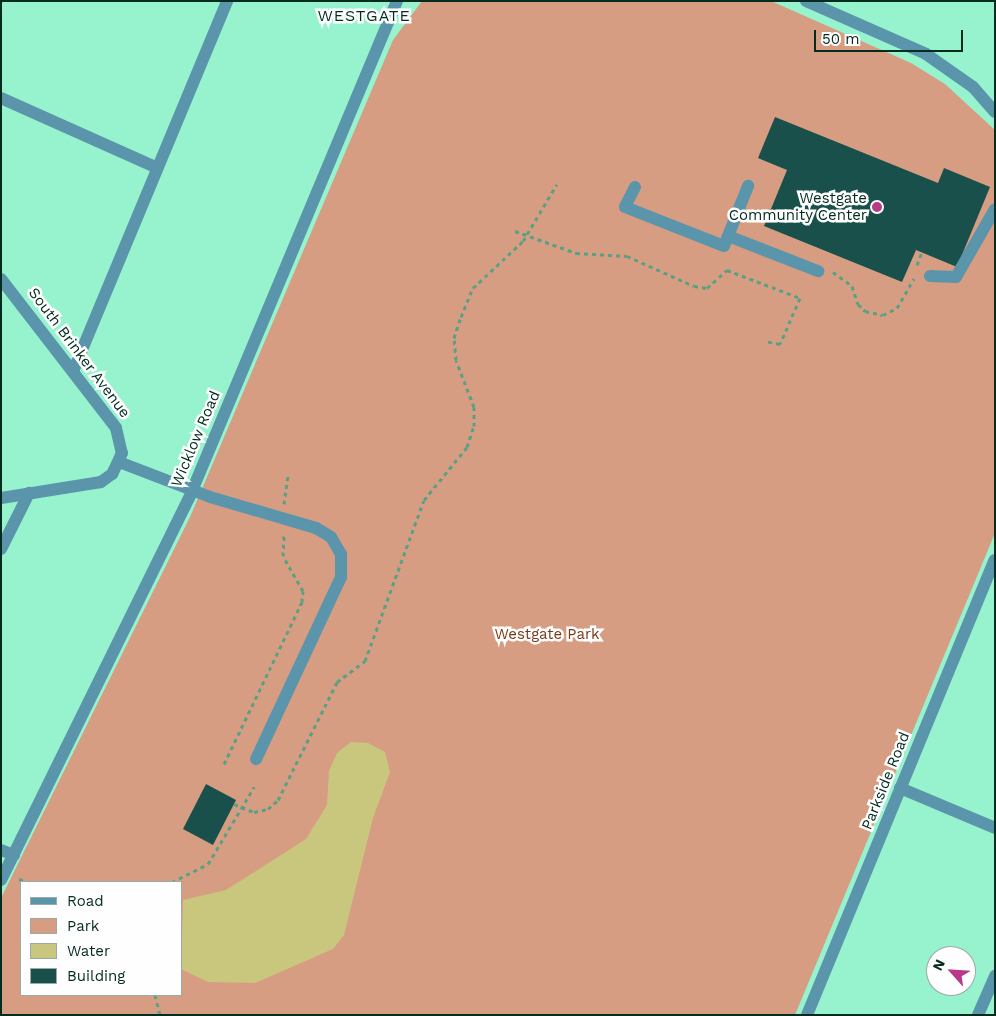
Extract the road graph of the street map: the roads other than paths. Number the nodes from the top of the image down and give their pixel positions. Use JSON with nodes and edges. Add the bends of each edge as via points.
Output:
{"nodes":[{"id":1,"x":227,"y":1,"type":"edge"},
{"id":2,"x":397,"y":1,"type":"edge"},
{"id":3,"x":806,"y":1,"type":"edge"},
{"id":4,"x":1,"y":98,"type":"edge"},
{"id":5,"x":995,"y":112,"type":"edge"},
{"id":6,"x":155,"y":167,"type":"junction"},
{"id":7,"x":748,"y":186,"type":"dead end"},
{"id":8,"x":635,"y":187,"type":"dead end"},
{"id":9,"x":995,"y":209,"type":"edge"},
{"id":10,"x":728,"y":236,"type":"junction"},
{"id":11,"x":818,"y":271,"type":"road end"},
{"id":12,"x":930,"y":276,"type":"dead end"},
{"id":13,"x":1,"y":279,"type":"edge"},
{"id":14,"x":74,"y":369,"type":"junction"},
{"id":15,"x":119,"y":462,"type":"junction"},
{"id":16,"x":192,"y":491,"type":"junction"},
{"id":17,"x":28,"y":493,"type":"junction"},
{"id":18,"x":1,"y":498,"type":"edge"},
{"id":19,"x":1,"y":549,"type":"edge"},
{"id":20,"x":995,"y":560,"type":"edge"},
{"id":21,"x":256,"y":759,"type":"dead end"},
{"id":22,"x":900,"y":788,"type":"junction"},
{"id":23,"x":995,"y":828,"type":"edge"},
{"id":24,"x":1,"y":850,"type":"edge"},
{"id":25,"x":14,"y":855,"type":"junction"},
{"id":26,"x":1,"y":880,"type":"edge"},
{"id":27,"x":995,"y":976,"type":"edge"},
{"id":28,"x":808,"y":1015,"type":"edge"},
{"id":29,"x":978,"y":1015,"type":"edge"}],
"edges":[{"from":1,"to":6,"type":"street"},
{"from":2,"to":16,"type":"street","name":"Wicklow Road"},
{"from":3,"to":5,"type":"street","via":[[926,54],[973,87]]},
{"from":4,"to":6,"type":"street"},
{"from":6,"to":14,"type":"street"},
{"from":7,"to":10,"type":"street"},
{"from":8,"to":10,"type":"street","via":[[625,207],[724,246]]},
{"from":9,"to":12,"type":"street","via":[[956,277]]},
{"from":10,"to":11,"type":"street"},
{"from":13,"to":14,"type":"street","name":"South Brinker Avenue"},
{"from":14,"to":15,"type":"street","name":"South Brinker Avenue","via":[[116,428],[121,447]]},
{"from":15,"to":16,"type":"street"},
{"from":15,"to":17,"type":"street","via":[[112,474],[92,485]]},
{"from":16,"to":21,"type":"street","via":[[316,528],[331,538],[341,554],[341,577]]},
{"from":16,"to":25,"type":"street","name":"Wicklow Road"},
{"from":17,"to":18,"type":"street"},
{"from":17,"to":19,"type":"street"},
{"from":20,"to":22,"type":"street","name":"Parkside Road"},
{"from":22,"to":23,"type":"street"},
{"from":22,"to":28,"type":"street","name":"Parkside Road"},
{"from":24,"to":25,"type":"street"},
{"from":25,"to":26,"type":"street","name":"Wicklow Road"},
{"from":27,"to":29,"type":"street"}]}
